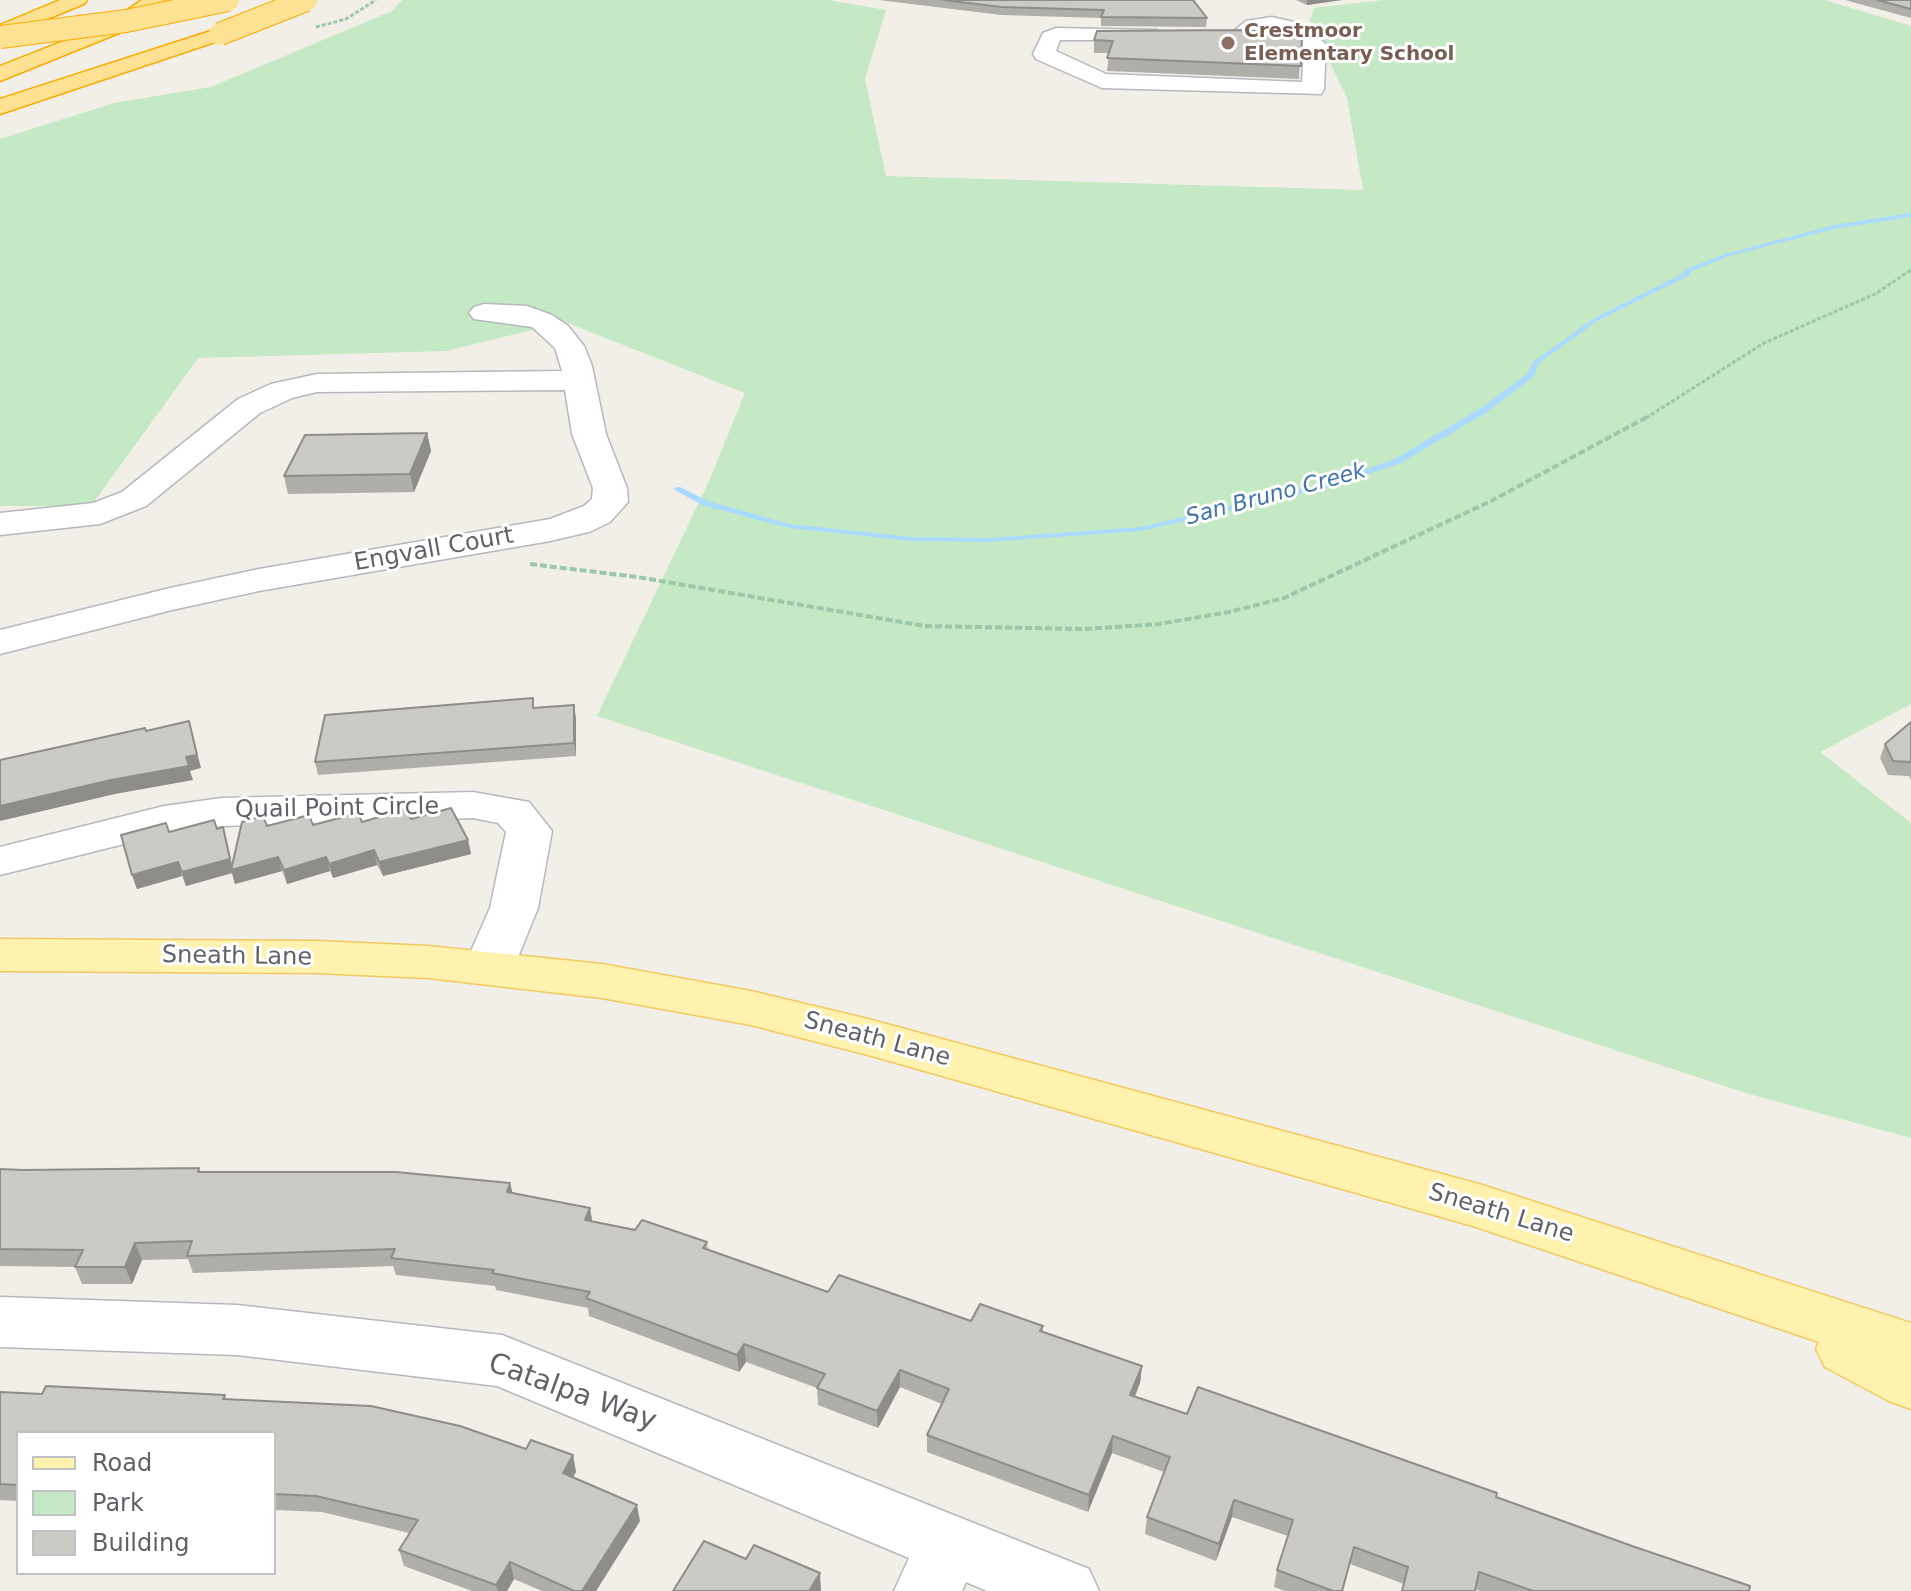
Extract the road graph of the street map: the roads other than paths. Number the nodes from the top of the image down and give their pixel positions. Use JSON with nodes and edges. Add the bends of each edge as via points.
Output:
{"nodes":[{"id":1,"x":25,"y":0,"type":"edge"},
{"id":2,"x":77,"y":0,"type":"edge"},
{"id":3,"x":155,"y":0,"type":"edge"},
{"id":4,"x":228,"y":0,"type":"edge"},
{"id":5,"x":306,"y":0,"type":"edge"},
{"id":6,"x":1238,"y":5,"type":"dead end"},
{"id":7,"x":0,"y":10,"type":"edge"},
{"id":8,"x":0,"y":34,"type":"edge"},
{"id":9,"x":1182,"y":36,"type":"edge"},
{"id":10,"x":0,"y":74,"type":"edge"},
{"id":11,"x":0,"y":107,"type":"edge"},
{"id":12,"x":484,"y":313,"type":"dead end"},
{"id":13,"x":579,"y":380,"type":"junction"},
{"id":14,"x":0,"y":524,"type":"edge"},
{"id":15,"x":0,"y":642,"type":"edge"},
{"id":16,"x":0,"y":861,"type":"edge"},
{"id":17,"x":0,"y":955,"type":"edge"},
{"id":18,"x":489,"y":967,"type":"junction"},
{"id":19,"x":1726,"y":1290,"type":"junction"},
{"id":20,"x":0,"y":1322,"type":"edge"},
{"id":21,"x":1911,"y":1348,"type":"edge"},
{"id":22,"x":1911,"y":1383,"type":"edge"},
{"id":23,"x":938,"y":1568,"type":"edge"},
{"id":24,"x":1065,"y":1591,"type":"edge"}],
"edges":[{"from":1,"to":7,"type":"highway"},
{"from":2,"to":8,"type":"highway"},
{"from":3,"to":10,"type":"highway","via":[[95,37]]},
{"from":4,"to":8,"type":"highway","bridge":true,"via":[[118,22]]},
{"from":5,"to":11,"type":"highway","bridge":true},
{"from":6,"to":9,"type":"street","via":[[1250,24],[1292,29],[1315,44],[1313,89],[1105,81],[1044,54],[1056,34]]},
{"from":12,"to":13,"type":"street","name":"Engvall Court","via":[[542,321],[569,346]]},
{"from":13,"to":14,"type":"street","via":[[317,383],[282,391],[249,406],[134,499],[100,513]]},
{"from":13,"to":15,"type":"street","name":"Engvall Court","via":[[610,502],[576,524],[230,586]]},
{"from":16,"to":18,"type":"street","name":"Quail Point Circle","via":[[164,820],[222,812],[473,805],[513,812],[529,831],[514,908]]},
{"from":17,"to":18,"type":"main road","name":"Sneath Lane","via":[[317,957]]},
{"from":18,"to":19,"type":"main road","name":"Sneath Lane","via":[[661,991],[825,1025],[1479,1206]]},
{"from":19,"to":21,"type":"main road","name":"Sneath Lane"},
{"from":19,"to":22,"type":"main road","name":"Sneath Lane"},
{"from":20,"to":23,"type":"street","name":"Catalpa Way","via":[[237,1330],[502,1361]]},
{"from":23,"to":24,"type":"street","name":"Catalpa Way"}]}
